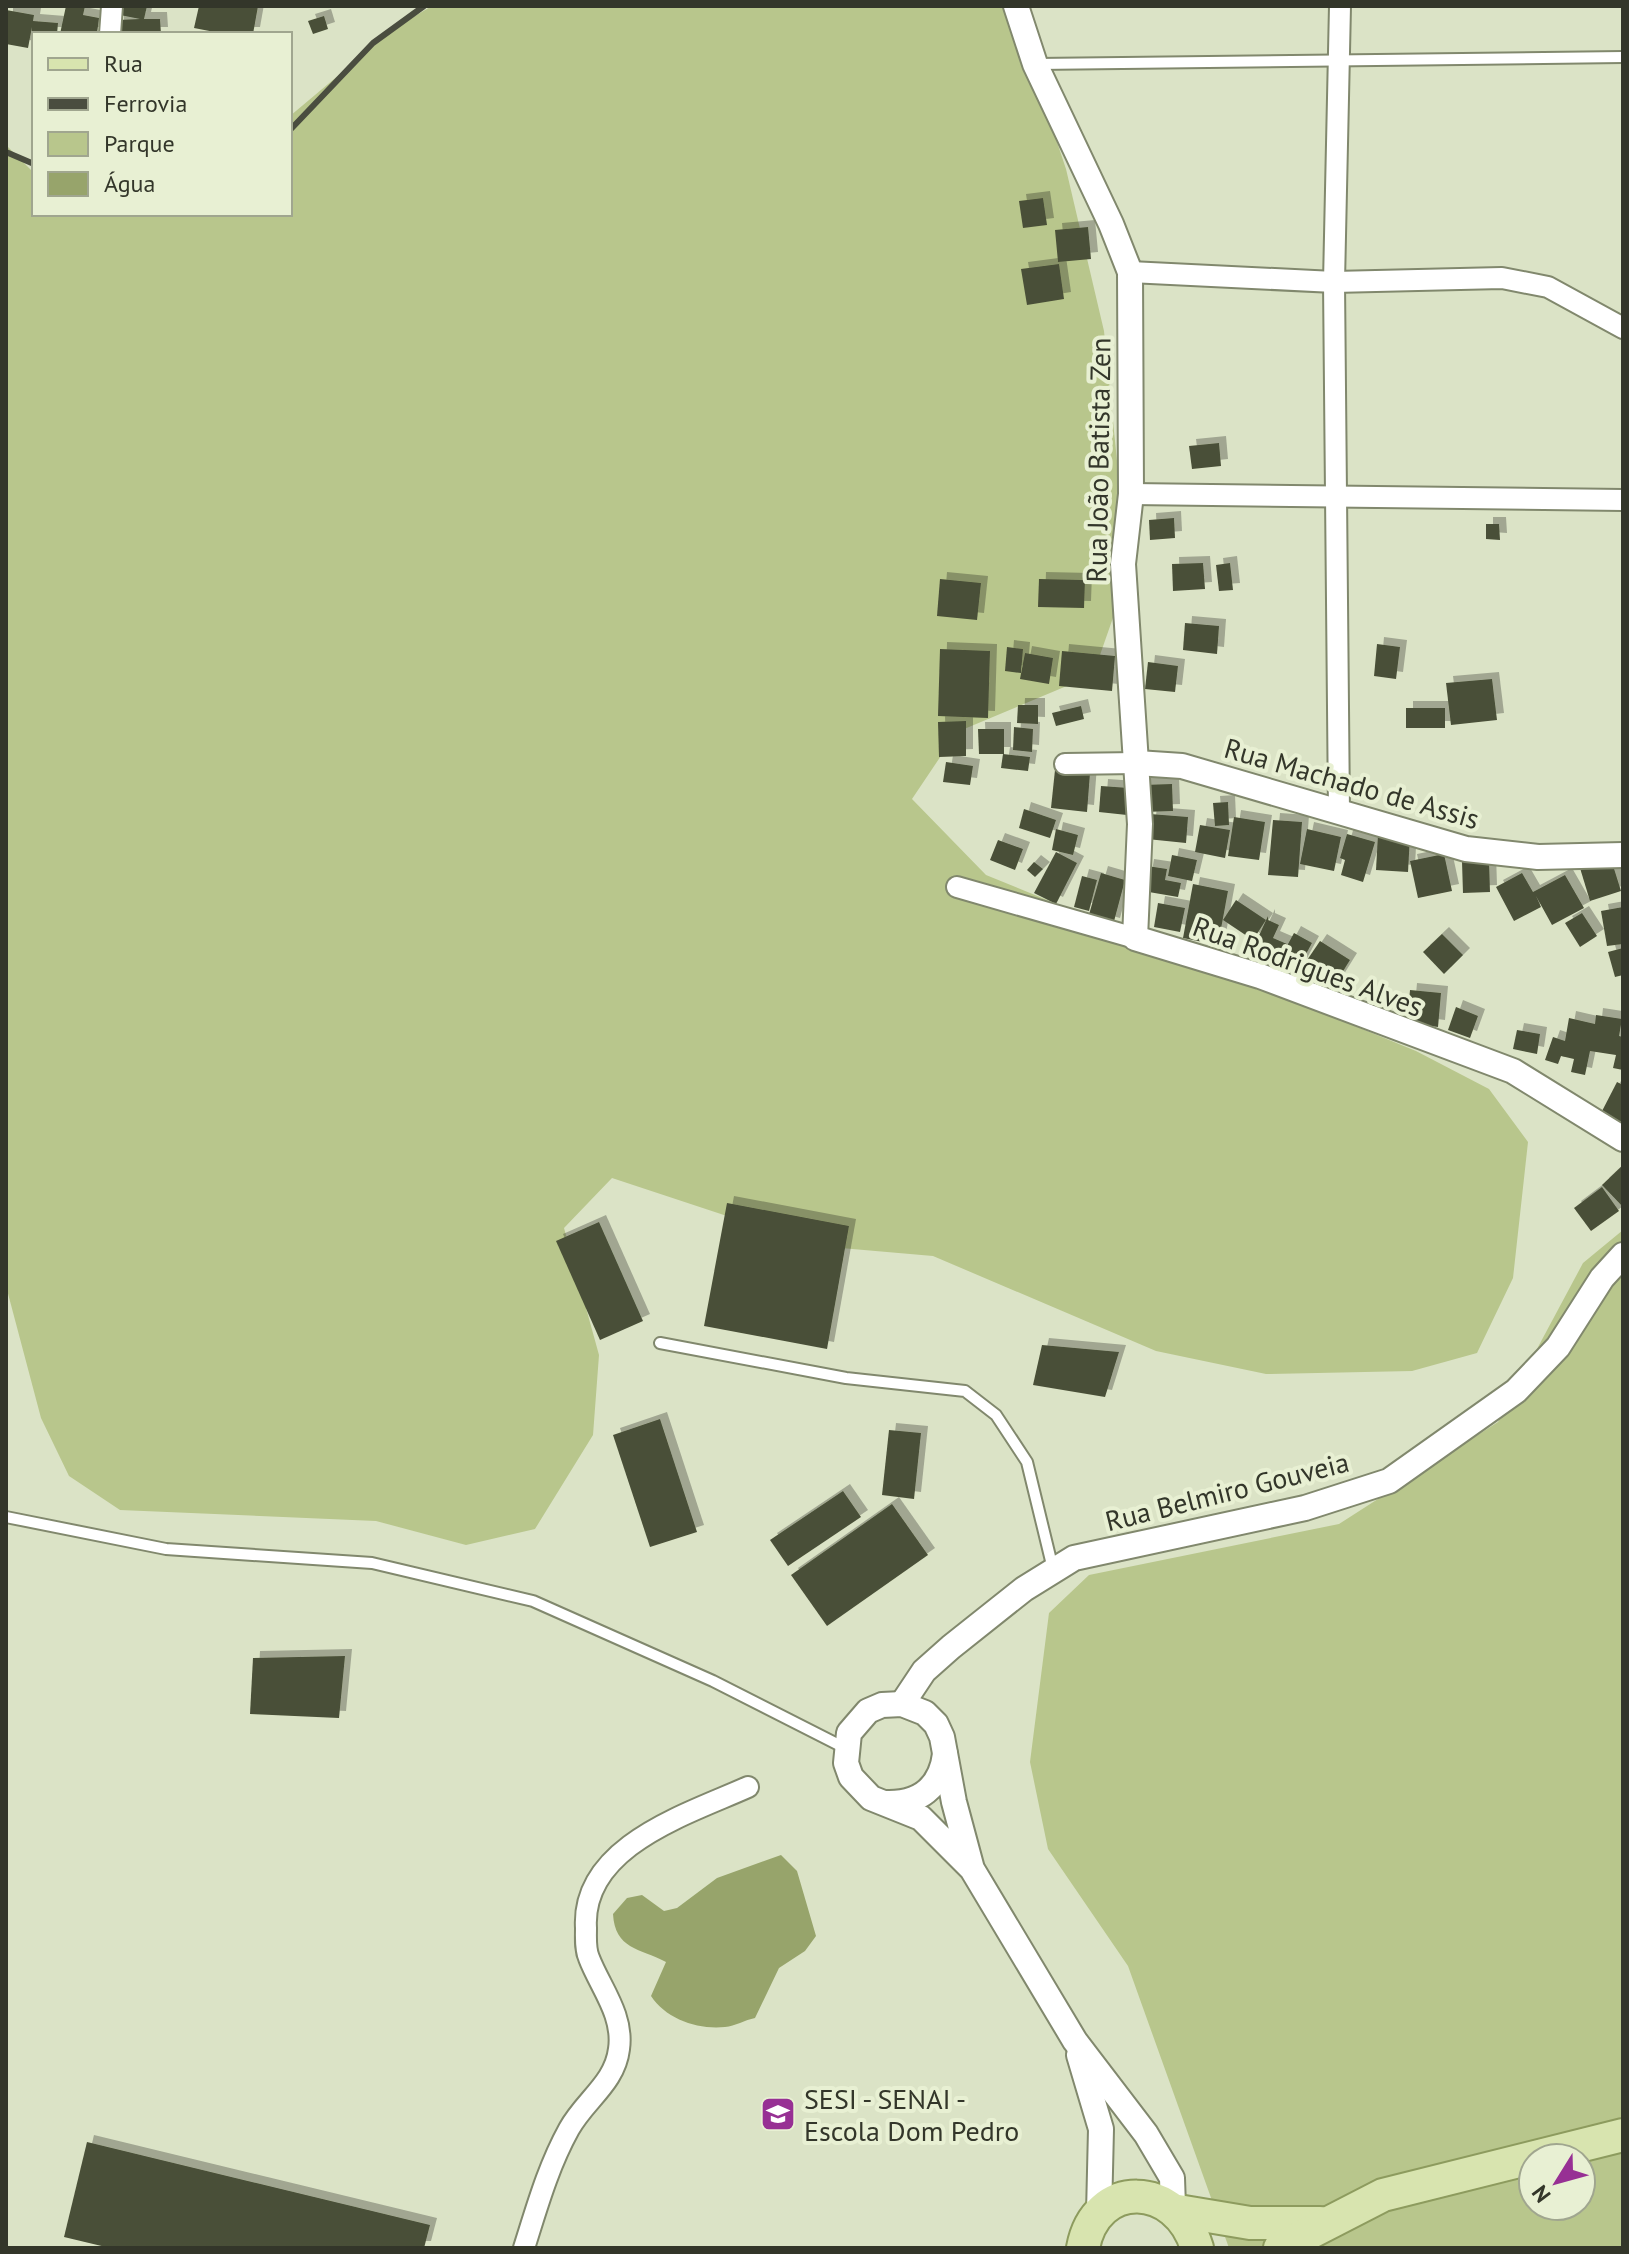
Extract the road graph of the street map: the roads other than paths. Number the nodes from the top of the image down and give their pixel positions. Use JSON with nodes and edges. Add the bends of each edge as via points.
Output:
{"nodes":[{"id":1,"x":112,"y":6,"type":"edge"},
{"id":2,"x":1016,"y":6,"type":"edge"},
{"id":3,"x":1340,"y":6,"type":"edge"},
{"id":4,"x":110,"y":32,"type":"edge"},
{"id":5,"x":1623,"y":57,"type":"edge"},
{"id":6,"x":1340,"y":58,"type":"junction"},
{"id":7,"x":1035,"y":64,"type":"junction"},
{"id":8,"x":1130,"y":272,"type":"junction"},
{"id":9,"x":1334,"y":282,"type":"junction"},
{"id":10,"x":1623,"y":328,"type":"edge"},
{"id":11,"x":1131,"y":494,"type":"junction"},
{"id":12,"x":1336,"y":498,"type":"junction"},
{"id":13,"x":1623,"y":500,"type":"edge"},
{"id":14,"x":1137,"y":763,"type":"junction"},
{"id":15,"x":1065,"y":764,"type":"dead end"},
{"id":16,"x":1339,"y":813,"type":"junction"},
{"id":17,"x":1623,"y":855,"type":"edge"},
{"id":18,"x":957,"y":887,"type":"dead end"},
{"id":19,"x":1135,"y":938,"type":"junction"},
{"id":20,"x":1623,"y":1139,"type":"edge"},
{"id":21,"x":1623,"y":1255,"type":"edge"},
{"id":22,"x":660,"y":1343,"type":"dead end"},
{"id":23,"x":6,"y":1517,"type":"edge"},
{"id":24,"x":1053,"y":1570,"type":"junction"},
{"id":25,"x":902,"y":1704,"type":"junction"},
{"id":26,"x":845,"y":1748,"type":"junction"},
{"id":27,"x":945,"y":1752,"type":"junction"},
{"id":28,"x":748,"y":1787,"type":"dead end"},
{"id":29,"x":886,"y":1803,"type":"junction"},
{"id":30,"x":972,"y":1869,"type":"junction"},
{"id":31,"x":1075,"y":2041,"type":"junction"},
{"id":32,"x":1623,"y":2135,"type":"edge"},
{"id":33,"x":1175,"y":2209,"type":"junction"},
{"id":34,"x":1332,"y":2222,"type":"junction"},
{"id":35,"x":1085,"y":2235,"type":"edge"},
{"id":36,"x":524,"y":2248,"type":"edge"},
{"id":37,"x":1197,"y":2248,"type":"edge"},
{"id":38,"x":1280,"y":2248,"type":"edge"}],
"edges":[{"from":1,"to":4,"type":"street"},
{"from":2,"to":7,"type":"street","name":"Rua João Batista Zen"},
{"from":3,"to":6,"type":"street"},
{"from":5,"to":6,"type":"lane"},
{"from":6,"to":7,"type":"lane"},
{"from":6,"to":9,"type":"street"},
{"from":7,"to":8,"type":"street","name":"Rua João Batista Zen"},
{"from":8,"to":9,"type":"street"},
{"from":8,"to":11,"type":"street","name":"Rua João Batista Zen"},
{"from":9,"to":10,"type":"street","via":[[1502,278],[1548,287]]},
{"from":9,"to":12,"type":"street"},
{"from":11,"to":12,"type":"street"},
{"from":11,"to":14,"type":"street","name":"Rua João Batista Zen","via":[[1123,564]]},
{"from":12,"to":13,"type":"street"},
{"from":12,"to":16,"type":"street"},
{"from":14,"to":15,"type":"street","name":"Rua Machado de Assis"},
{"from":14,"to":16,"type":"street","name":"Rua Machado de Assis","via":[[1182,766]]},
{"from":14,"to":19,"type":"street","name":"Rua João Batista Zen"},
{"from":16,"to":17,"type":"street","name":"Rua Machado de Assis","via":[[1466,849],[1538,857]]},
{"from":18,"to":19,"type":"street","name":"Rua Rodrigues Alves"},
{"from":19,"to":20,"type":"street","name":"Rua Rodrigues Alves","via":[[1260,976],[1513,1071]]},
{"from":21,"to":24,"type":"street","name":"Rua Belmiro Gouveia","via":[[1558,1347],[1516,1391],[1389,1481],[1305,1508],[1074,1558]]},
{"from":22,"to":24,"type":"lane","via":[[846,1378],[965,1391],[996,1415],[1027,1462]]},
{"from":23,"to":26,"type":"lane","via":[[166,1549],[372,1563],[533,1601],[713,1681]]},
{"from":24,"to":25,"type":"street","name":"Rua Belmiro Gouveia","via":[[924,1671]]},
{"from":25,"to":26,"type":"street","via":[[868,1711],[849,1733]]},
{"from":25,"to":27,"type":"street","via":[[936,1724]]},
{"from":26,"to":29,"type":"street","via":[[859,1789]]},
{"from":27,"to":29,"type":"street","via":[[943,1767],[928,1792],[915,1800]]},
{"from":27,"to":30,"type":"street"},
{"from":28,"to":36,"type":"street","via":[[671,1821],[626,1848],[595,1883],[585,1915],[587,1955],[614,2007],[620,2046],[614,2073],[571,2125],[549,2168]]},
{"from":29,"to":30,"type":"street","via":[[921,1818]]},
{"from":30,"to":31,"type":"street"},
{"from":31,"to":33,"type":"street","via":[[1166,2167]]},
{"from":31,"to":35,"type":"street","via":[[1101,2129]]},
{"from":32,"to":34,"type":"main road","via":[[1383,2195]]},
{"from":33,"to":34,"type":"main road","via":[[1264,2224]]},
{"from":33,"to":35,"type":"main road","via":[[1155,2198],[1115,2202]]},
{"from":33,"to":37,"type":"main road","via":[[1191,2228]]},
{"from":34,"to":38,"type":"main road"}]}
